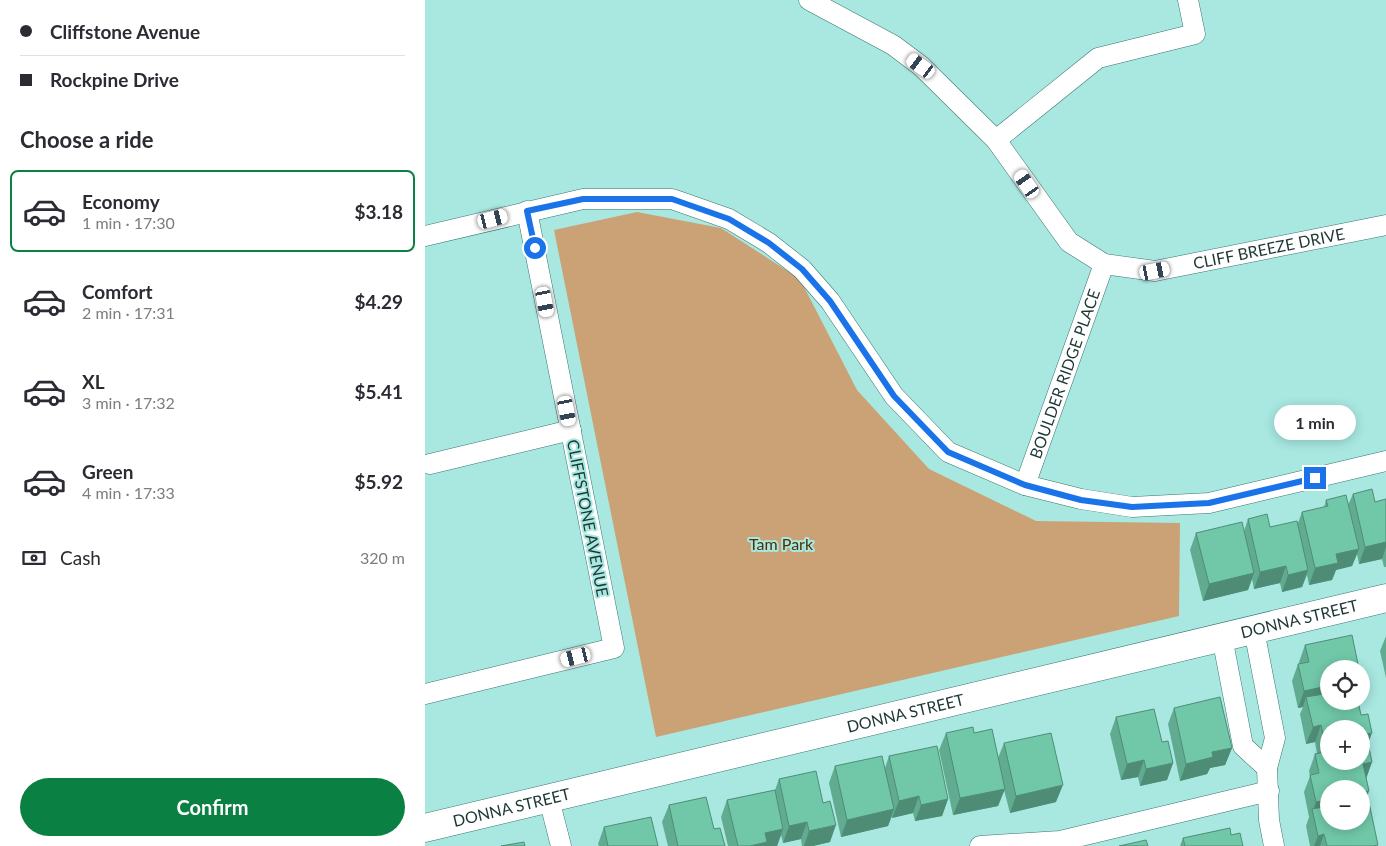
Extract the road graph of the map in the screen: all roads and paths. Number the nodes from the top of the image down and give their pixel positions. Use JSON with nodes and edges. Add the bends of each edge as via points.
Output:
{"nodes":[{"id":1,"x":809,"y":0,"type":"edge"},
{"id":2,"x":1188,"y":0,"type":"edge"},
{"id":3,"x":996,"y":140,"type":"junction"},
{"id":4,"x":527,"y":211,"type":"junction"},
{"id":5,"x":1386,"y":225,"type":"edge"},
{"id":6,"x":425,"y":236,"type":"edge"},
{"id":7,"x":1104,"y":264,"type":"junction"},
{"id":8,"x":571,"y":430,"type":"junction"},
{"id":9,"x":1386,"y":461,"type":"edge"},
{"id":10,"x":430,"y":464,"type":"dead end"},
{"id":11,"x":1025,"y":485,"type":"junction"},
{"id":12,"x":1386,"y":598,"type":"edge"},
{"id":13,"x":1254,"y":630,"type":"junction"},
{"id":14,"x":1222,"y":637,"type":"junction"},
{"id":15,"x":425,"y":694,"type":"edge"},
{"id":16,"x":1267,"y":768,"type":"junction"},
{"id":17,"x":1269,"y":791,"type":"junction"},
{"id":18,"x":549,"y":799,"type":"junction"},
{"id":19,"x":425,"y":828,"type":"edge"},
{"id":20,"x":1047,"y":844,"type":"edge"},
{"id":21,"x":561,"y":846,"type":"edge"},
{"id":22,"x":980,"y":846,"type":"edge"},
{"id":23,"x":1274,"y":846,"type":"edge"}],
"edges":[{"from":1,"to":3,"type":"street","name":"CLIFF BREEZE DRIVE","via":[[893,45],[921,66]]},
{"from":2,"to":3,"type":"street","via":[[1195,34],[1098,58]]},
{"from":3,"to":7,"type":"street","name":"CLIFF BREEZE DRIVE","via":[[1069,242]]},
{"from":4,"to":6,"type":"street"},
{"from":4,"to":8,"type":"street","name":"CLIFFSTONE AVENUE"},
{"from":4,"to":11,"type":"street","via":[[583,199],[672,199],[729,219],[769,243],[802,269],[830,301],[894,396],[948,452]]},
{"from":5,"to":7,"type":"street","name":"CLIFF BREEZE DRIVE","via":[[1155,271]]},
{"from":7,"to":11,"type":"street","name":"BOULDER RIDGE PLACE"},
{"from":8,"to":10,"type":"street"},
{"from":8,"to":15,"type":"street","name":"CLIFFSTONE AVENUE","via":[[614,648]]},
{"from":9,"to":11,"type":"street","via":[[1209,503],[1132,507],[1081,500]]},
{"from":12,"to":13,"type":"street","name":"DONNA STREET"},
{"from":13,"to":14,"type":"street","name":"DONNA STREET"},
{"from":13,"to":16,"type":"street","via":[[1275,738]]},
{"from":14,"to":16,"type":"street","via":[[1243,746]]},
{"from":14,"to":18,"type":"street","name":"DONNA STREET"},
{"from":16,"to":17,"type":"street"},
{"from":17,"to":20,"type":"street"},
{"from":17,"to":23,"type":"street","via":[[1269,820]]},
{"from":18,"to":19,"type":"street","name":"DONNA STREET"},
{"from":18,"to":21,"type":"street"},
{"from":20,"to":22,"type":"street"}]}
